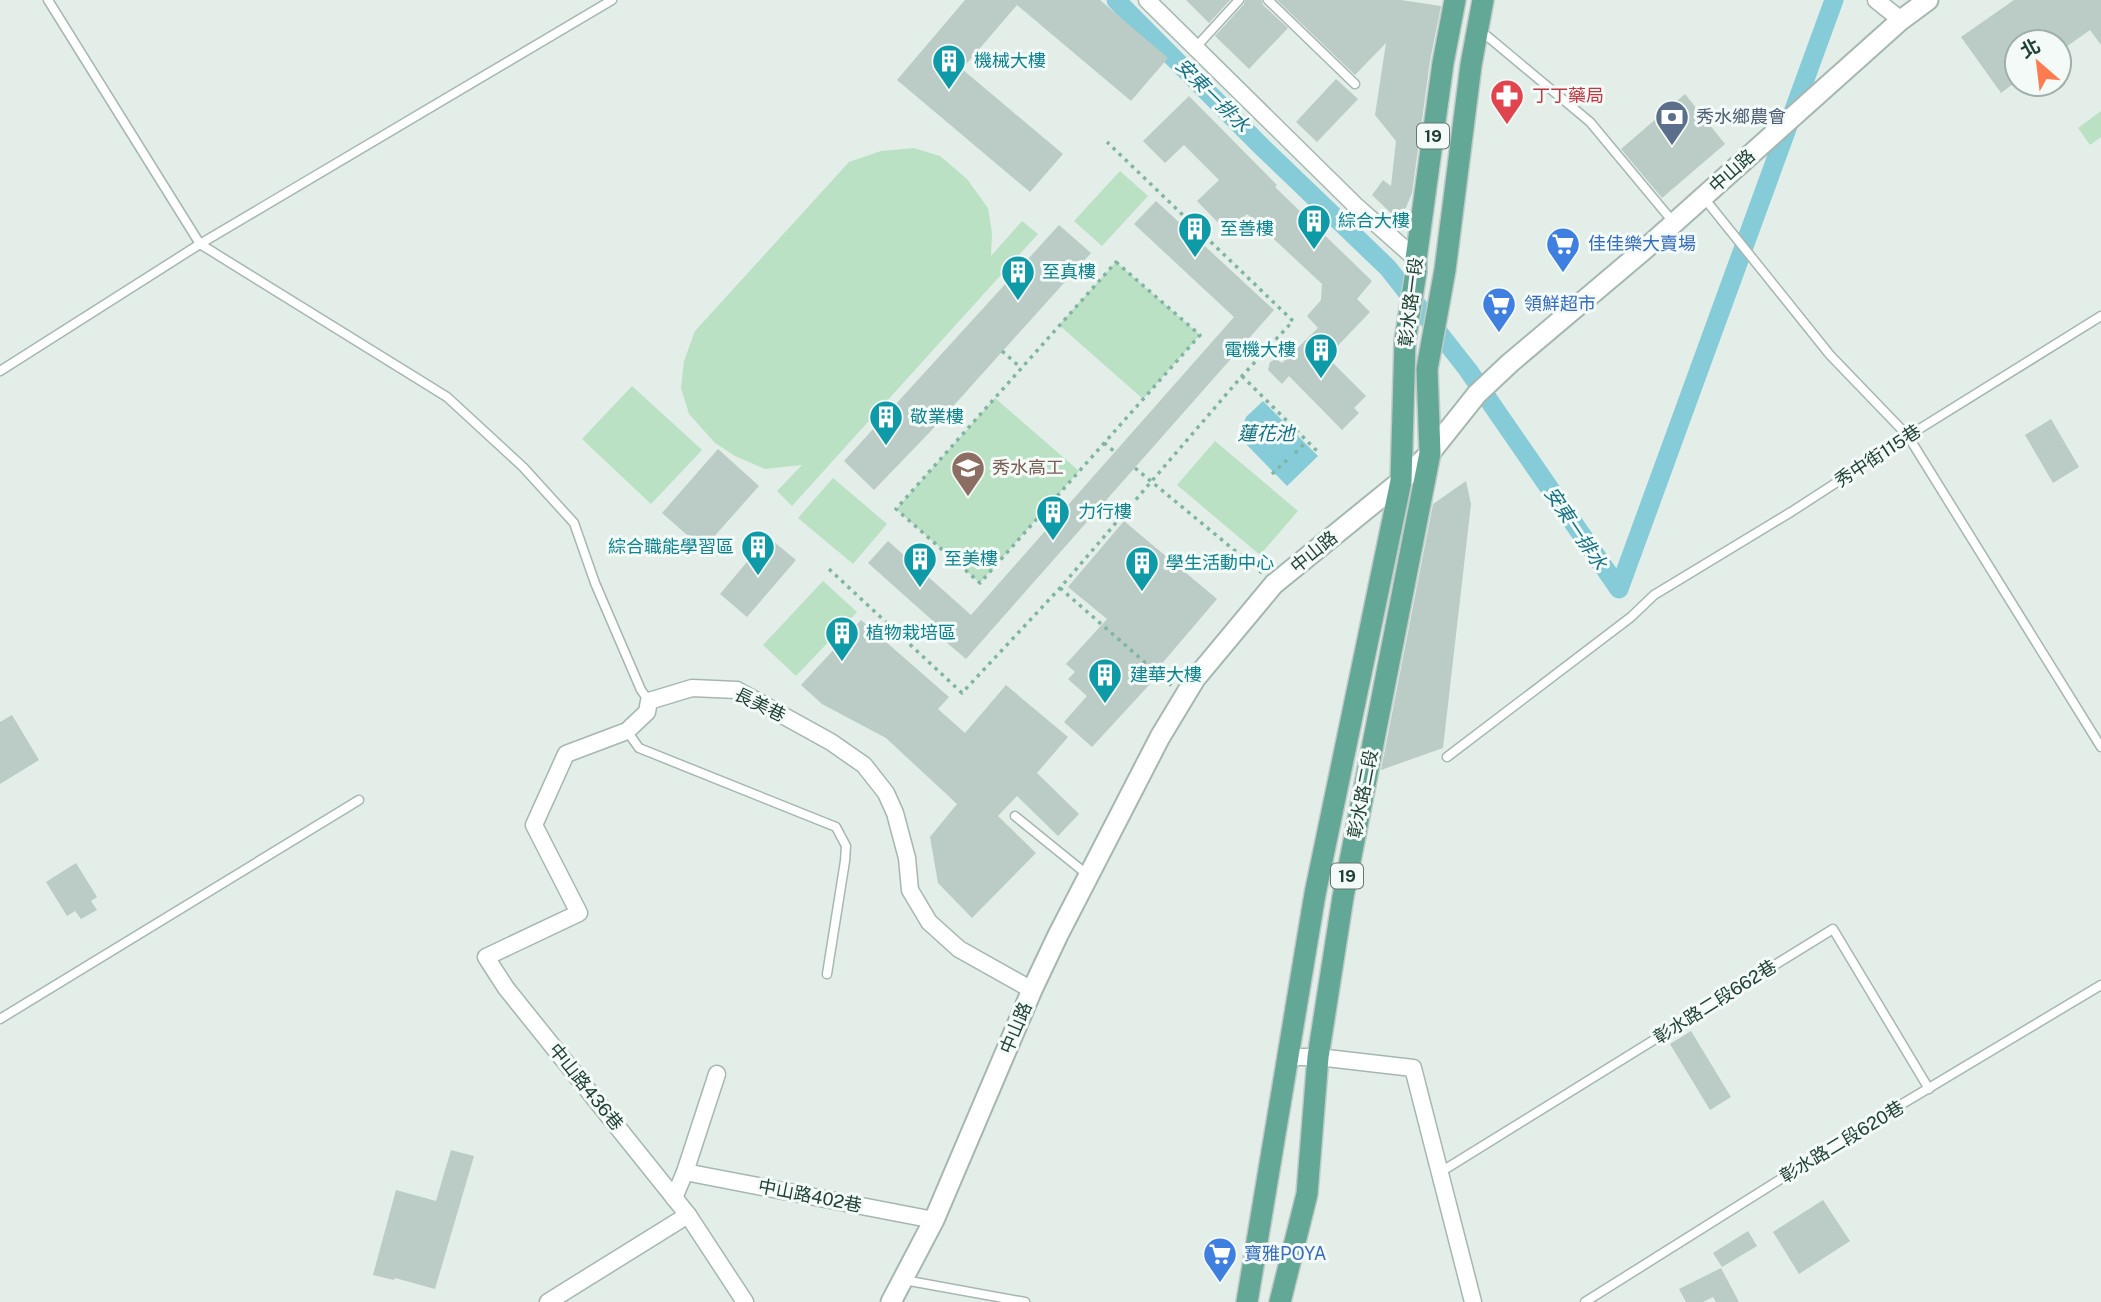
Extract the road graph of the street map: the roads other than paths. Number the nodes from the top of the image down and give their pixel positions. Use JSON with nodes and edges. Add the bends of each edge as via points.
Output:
{"nodes":[{"id":1,"x":48,"y":0,"type":"edge"},
{"id":2,"x":612,"y":0,"type":"edge"},
{"id":3,"x":1147,"y":0,"type":"edge"},
{"id":4,"x":1239,"y":0,"type":"edge"},
{"id":5,"x":1268,"y":0,"type":"edge"},
{"id":6,"x":1452,"y":0,"type":"edge"},
{"id":7,"x":1483,"y":0,"type":"edge"},
{"id":8,"x":1876,"y":0,"type":"edge"},
{"id":9,"x":1928,"y":0,"type":"edge"},
{"id":10,"x":1901,"y":20,"type":"junction"},
{"id":11,"x":1477,"y":28,"type":"junction"},
{"id":12,"x":1196,"y":47,"type":"junction"},
{"id":13,"x":1355,"y":84,"type":"dead end"},
{"id":14,"x":1703,"y":197,"type":"junction"},
{"id":15,"x":1674,"y":223,"type":"junction"},
{"id":16,"x":200,"y":244,"type":"junction"},
{"id":17,"x":1416,"y":266,"type":"junction"},
{"id":18,"x":2101,"y":316,"type":"edge"},
{"id":19,"x":0,"y":371,"type":"edge"},
{"id":20,"x":1908,"y":436,"type":"junction"},
{"id":21,"x":1430,"y":453,"type":"junction"},
{"id":22,"x":1401,"y":481,"type":"junction"},
{"id":23,"x":649,"y":701,"type":"junction"},
{"id":24,"x":627,"y":731,"type":"junction"},
{"id":25,"x":2101,"y":747,"type":"edge"},
{"id":26,"x":1447,"y":757,"type":"dead end"},
{"id":27,"x":359,"y":800,"type":"dead end"},
{"id":28,"x":1015,"y":816,"type":"dead end"},
{"id":29,"x":1089,"y":876,"type":"junction"},
{"id":30,"x":1315,"y":894,"type":"junction"},
{"id":31,"x":1343,"y":897,"type":"junction"},
{"id":32,"x":827,"y":974,"type":"dead end"},
{"id":33,"x":2101,"y":985,"type":"edge"},
{"id":34,"x":1032,"y":990,"type":"junction"},
{"id":35,"x":0,"y":1019,"type":"edge"},
{"id":36,"x":1288,"y":1057,"type":"junction"},
{"id":37,"x":1318,"y":1057,"type":"junction"},
{"id":38,"x":717,"y":1074,"type":"dead end"},
{"id":39,"x":1929,"y":1089,"type":"junction"},
{"id":40,"x":685,"y":1172,"type":"junction"},
{"id":41,"x":1439,"y":1173,"type":"junction"},
{"id":42,"x":674,"y":1198,"type":"junction"},
{"id":43,"x":688,"y":1215,"type":"junction"},
{"id":44,"x":934,"y":1220,"type":"junction"},
{"id":45,"x":901,"y":1280,"type":"junction"},
{"id":46,"x":548,"y":1302,"type":"edge"},
{"id":47,"x":744,"y":1302,"type":"edge"},
{"id":48,"x":891,"y":1302,"type":"edge"},
{"id":49,"x":1025,"y":1302,"type":"edge"},
{"id":50,"x":1247,"y":1302,"type":"edge"},
{"id":51,"x":1280,"y":1302,"type":"edge"},
{"id":52,"x":1473,"y":1302,"type":"edge"},
{"id":53,"x":1584,"y":1302,"type":"edge"}],
"edges":[{"from":1,"to":16,"type":"lane"},
{"from":2,"to":16,"type":"lane"},
{"from":3,"to":12,"type":"street"},
{"from":4,"to":12,"type":"lane"},
{"from":5,"to":13,"type":"lane"},
{"from":6,"to":17,"type":"main road","name":"彰水路一段","number":"19"},
{"from":7,"to":11,"type":"main road","name":"彰水路一段","number":"19"},
{"from":8,"to":10,"type":"street"},
{"from":9,"to":10,"type":"street","name":"中山路"},
{"from":10,"to":14,"type":"street","name":"中山路"},
{"from":11,"to":15,"type":"lane","via":[[1590,122]]},
{"from":11,"to":21,"type":"main road","name":"彰水路一段","number":"19","via":[[1427,369]]},
{"from":12,"to":17,"type":"street"},
{"from":14,"to":15,"type":"street","name":"中山路"},
{"from":14,"to":20,"type":"lane","via":[[1830,355]]},
{"from":15,"to":21,"type":"street","name":"中山路","via":[[1477,394]]},
{"from":16,"to":19,"type":"lane"},
{"from":16,"to":23,"type":"lane","via":[[447,397],[523,467],[574,523],[595,583]]},
{"from":17,"to":22,"type":"main road","name":"彰水路一段","number":"19","via":[[1405,341]]},
{"from":18,"to":20,"type":"lane","name":"秀中街115巷"},
{"from":20,"to":25,"type":"lane"},
{"from":20,"to":26,"type":"lane","name":"秀中街115巷","via":[[1654,595]]},
{"from":21,"to":22,"type":"street","name":"中山路"},
{"from":21,"to":31,"type":"main road","name":"彰水路二段","number":"19"},
{"from":22,"to":29,"type":"street","name":"中山路","via":[[1274,584],[1203,668],[1160,737]]},
{"from":22,"to":30,"type":"main road","name":"彰水路二段","number":"19"},
{"from":23,"to":24,"type":"street","via":[[648,712]]},
{"from":23,"to":34,"type":"street","name":"長美巷","via":[[692,688],[737,690],[864,765],[895,813],[910,890],[929,922],[959,949]]},
{"from":24,"to":32,"type":"lane","via":[[639,748],[836,827],[846,846]]},
{"from":24,"to":42,"type":"street","name":"中山路436巷","via":[[566,754],[534,825],[579,913],[486,957]]},
{"from":27,"to":35,"type":"lane"},
{"from":28,"to":29,"type":"lane"},
{"from":29,"to":34,"type":"street","name":"中山路"},
{"from":30,"to":31,"type":"main road"},
{"from":30,"to":36,"type":"main road","name":"彰水路二段","number":"19"},
{"from":31,"to":37,"type":"main road","name":"彰水路二段","number":"19"},
{"from":33,"to":39,"type":"lane","name":"彰水路二段620巷"},
{"from":34,"to":44,"type":"street","name":"中山路"},
{"from":36,"to":37,"type":"street"},
{"from":36,"to":50,"type":"main road","name":"彰水路二段","number":"19"},
{"from":37,"to":41,"type":"street","via":[[1413,1068]]},
{"from":37,"to":51,"type":"main road","name":"彰水路二段","number":"19","via":[[1307,1194]]},
{"from":38,"to":40,"type":"street"},
{"from":39,"to":41,"type":"lane","name":"彰水路二段662巷","via":[[1833,929]]},
{"from":39,"to":53,"type":"lane","name":"彰水路二段620巷"},
{"from":40,"to":42,"type":"street"},
{"from":40,"to":44,"type":"street","name":"中山路402巷"},
{"from":41,"to":52,"type":"street"},
{"from":42,"to":43,"type":"street","name":"中山路436巷"},
{"from":43,"to":46,"type":"street"},
{"from":43,"to":47,"type":"street","name":"中山路436巷"},
{"from":44,"to":45,"type":"street","name":"中山路"},
{"from":45,"to":48,"type":"street","name":"中山路"},
{"from":45,"to":49,"type":"lane"}]}
